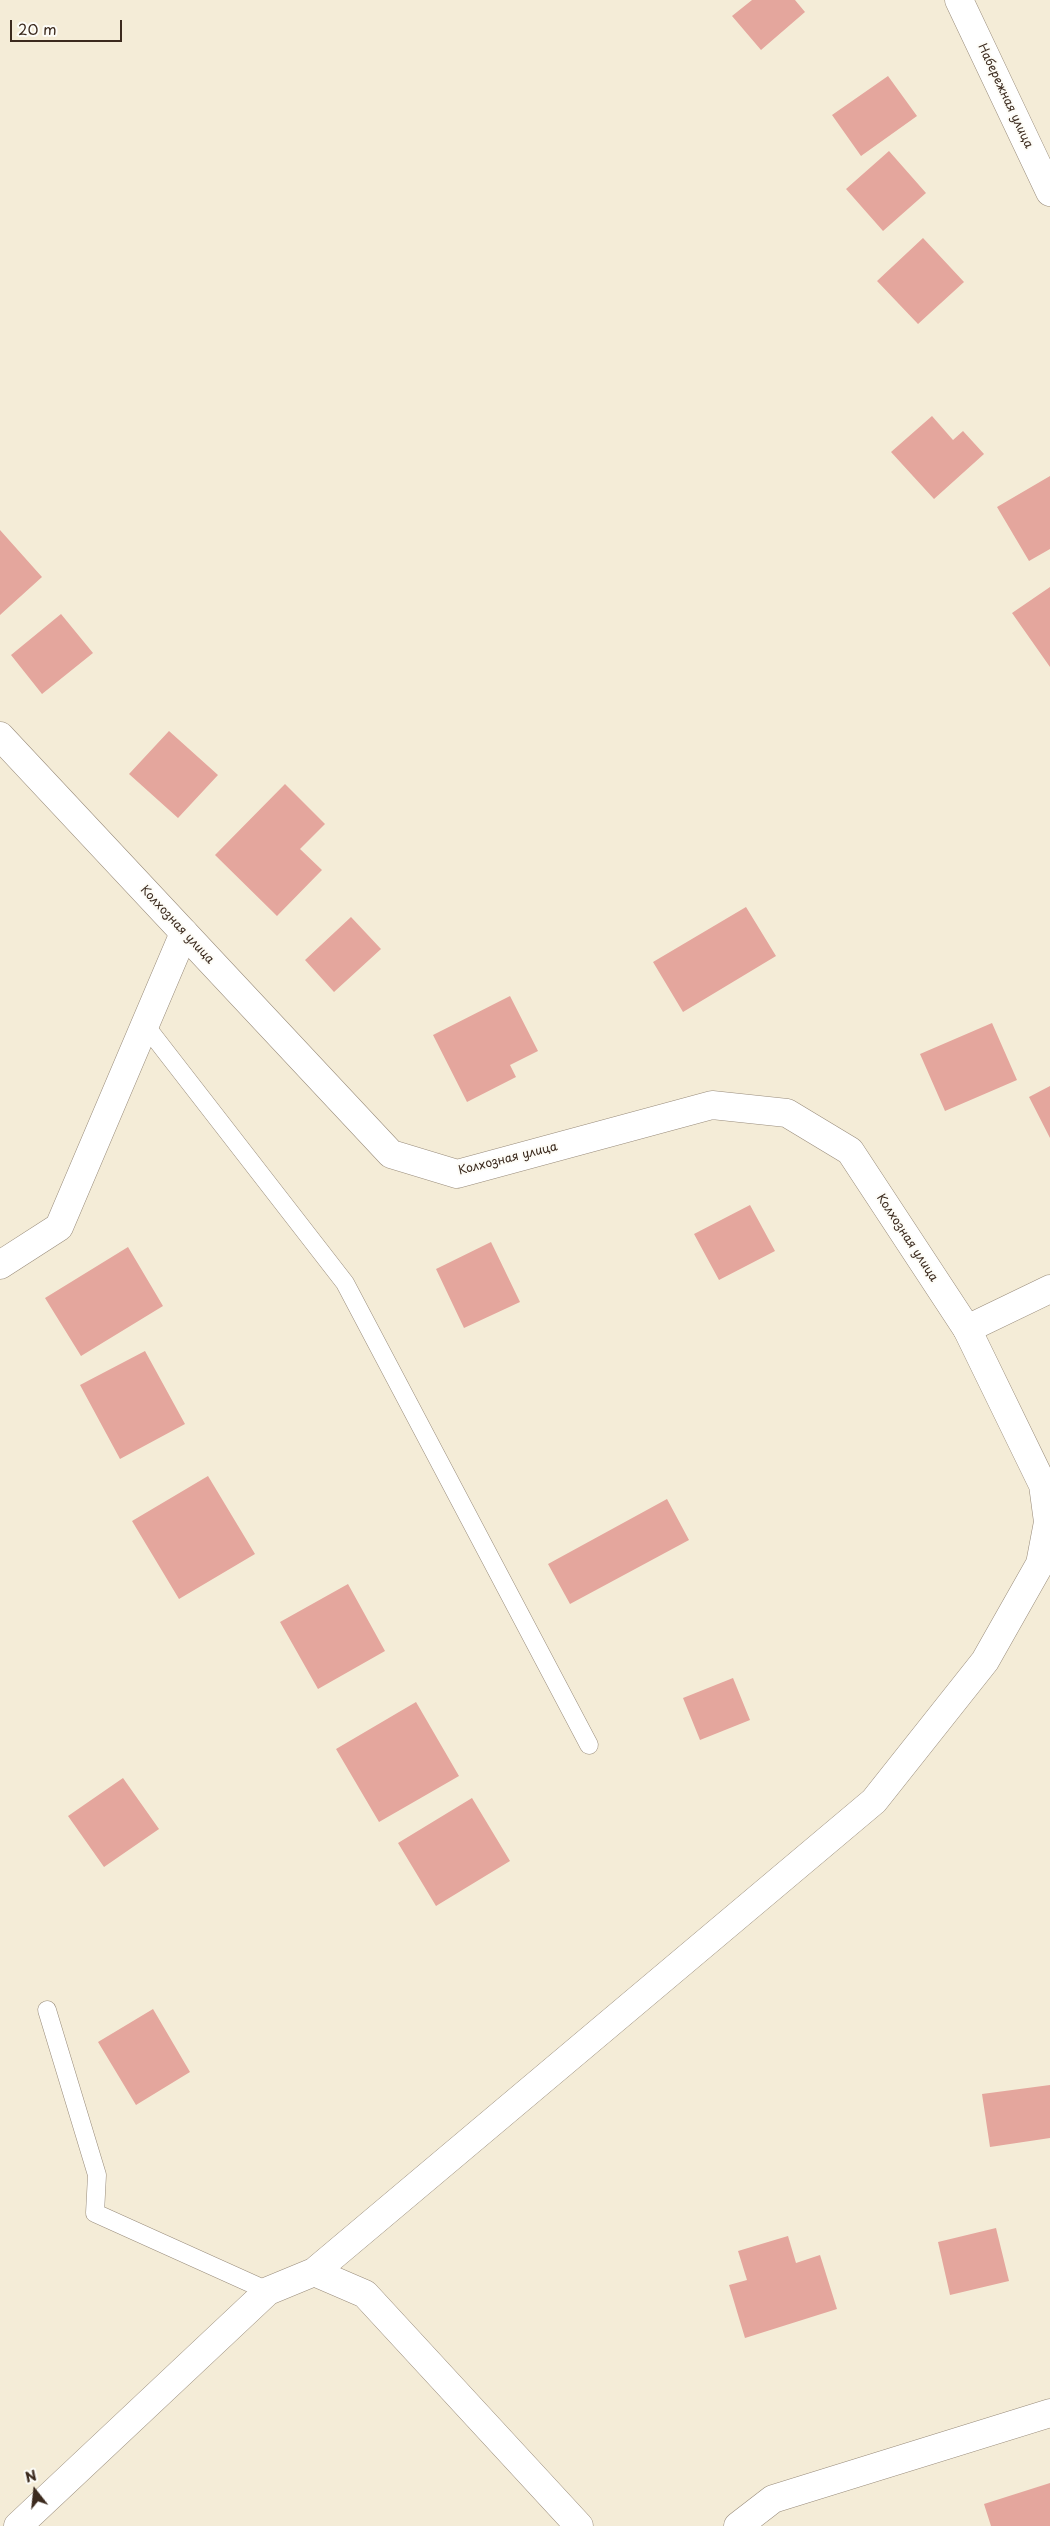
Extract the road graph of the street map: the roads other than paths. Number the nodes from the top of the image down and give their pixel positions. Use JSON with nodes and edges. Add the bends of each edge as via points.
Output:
{"nodes":[{"id":1,"x":959,"y":0,"type":"edge"},
{"id":2,"x":1050,"y":192,"type":"edge"},
{"id":3,"x":0,"y":736,"type":"edge"},
{"id":4,"x":184,"y":933,"type":"junction"},
{"id":5,"x":145,"y":1025,"type":"junction"},
{"id":6,"x":0,"y":1265,"type":"edge"},
{"id":7,"x":1050,"y":1289,"type":"edge"},
{"id":8,"x":967,"y":1329,"type":"junction"},
{"id":9,"x":1046,"y":1488,"type":"edge"},
{"id":10,"x":589,"y":1745,"type":"dead end"},
{"id":11,"x":47,"y":2010,"type":"dead end"},
{"id":12,"x":314,"y":2272,"type":"junction"},
{"id":13,"x":268,"y":2291,"type":"junction"},
{"id":14,"x":1050,"y":2413,"type":"edge"},
{"id":15,"x":18,"y":2526,"type":"edge"},
{"id":16,"x":579,"y":2526,"type":"edge"},
{"id":17,"x":738,"y":2526,"type":"edge"}],
"edges":[{"from":1,"to":2,"type":"street","name":"Набережная улица"},
{"from":3,"to":4,"type":"street","name":"Колхозная улица"},
{"from":4,"to":5,"type":"street"},
{"from":4,"to":8,"type":"street","name":"Колхозная улица","via":[[391,1154],[457,1174],[712,1105],[787,1113],[850,1151]]},
{"from":5,"to":6,"type":"street","via":[[59,1226]]},
{"from":5,"to":10,"type":"lane","via":[[345,1283]]},
{"from":7,"to":8,"type":"street"},
{"from":8,"to":9,"type":"street","name":"Колхозная улица"},
{"from":9,"to":12,"type":"street","name":"Колхозная улица","via":[[1048,1522],[1040,1564],[985,1660],[874,1801]]},
{"from":11,"to":13,"type":"lane","via":[[97,2175],[96,2214]]},
{"from":12,"to":13,"type":"street","name":"Колхозная улица"},
{"from":12,"to":16,"type":"street","via":[[365,2294]]},
{"from":13,"to":15,"type":"street"},
{"from":14,"to":17,"type":"street","via":[[773,2499]]}]}
